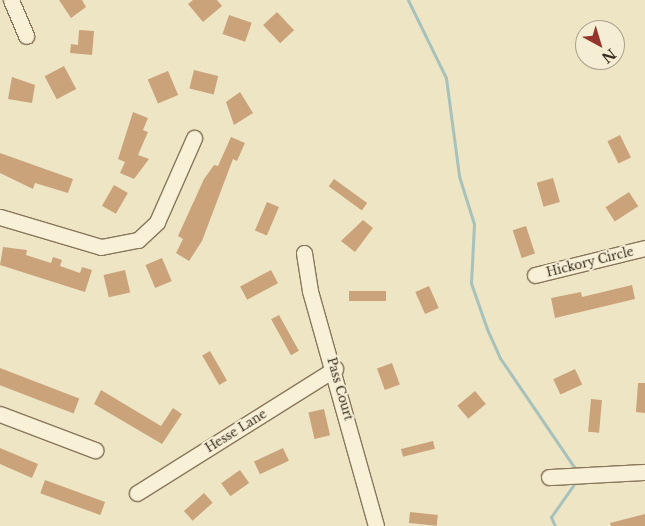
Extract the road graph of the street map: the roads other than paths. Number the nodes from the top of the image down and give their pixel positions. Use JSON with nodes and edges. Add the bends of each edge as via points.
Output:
{"nodes":[{"id":1,"x":11,"y":0,"type":"edge"},
{"id":2,"x":26,"y":36,"type":"dead end"},
{"id":3,"x":194,"y":138,"type":"dead end"},
{"id":4,"x":0,"y":217,"type":"edge"},
{"id":5,"x":645,"y":248,"type":"edge"},
{"id":6,"x":304,"y":253,"type":"dead end"},
{"id":7,"x":535,"y":275,"type":"dead end"},
{"id":8,"x":335,"y":369,"type":"junction"},
{"id":9,"x":0,"y":414,"type":"edge"},
{"id":10,"x":95,"y":450,"type":"dead end"},
{"id":11,"x":645,"y":472,"type":"edge"},
{"id":12,"x":549,"y":477,"type":"dead end"},
{"id":13,"x":138,"y":493,"type":"dead end"},
{"id":14,"x":376,"y":526,"type":"edge"}],
"edges":[{"from":1,"to":2,"type":"street"},
{"from":3,"to":4,"type":"street","via":[[157,222],[138,240],[101,247]]},
{"from":5,"to":7,"type":"street","name":"Hickory Circle"},
{"from":6,"to":8,"type":"street","name":"Pass Court","via":[[310,291]]},
{"from":8,"to":13,"type":"street","name":"Hesse Lane"},
{"from":8,"to":14,"type":"street","name":"Pass Court"},
{"from":9,"to":10,"type":"street"},
{"from":11,"to":12,"type":"street"}]}
